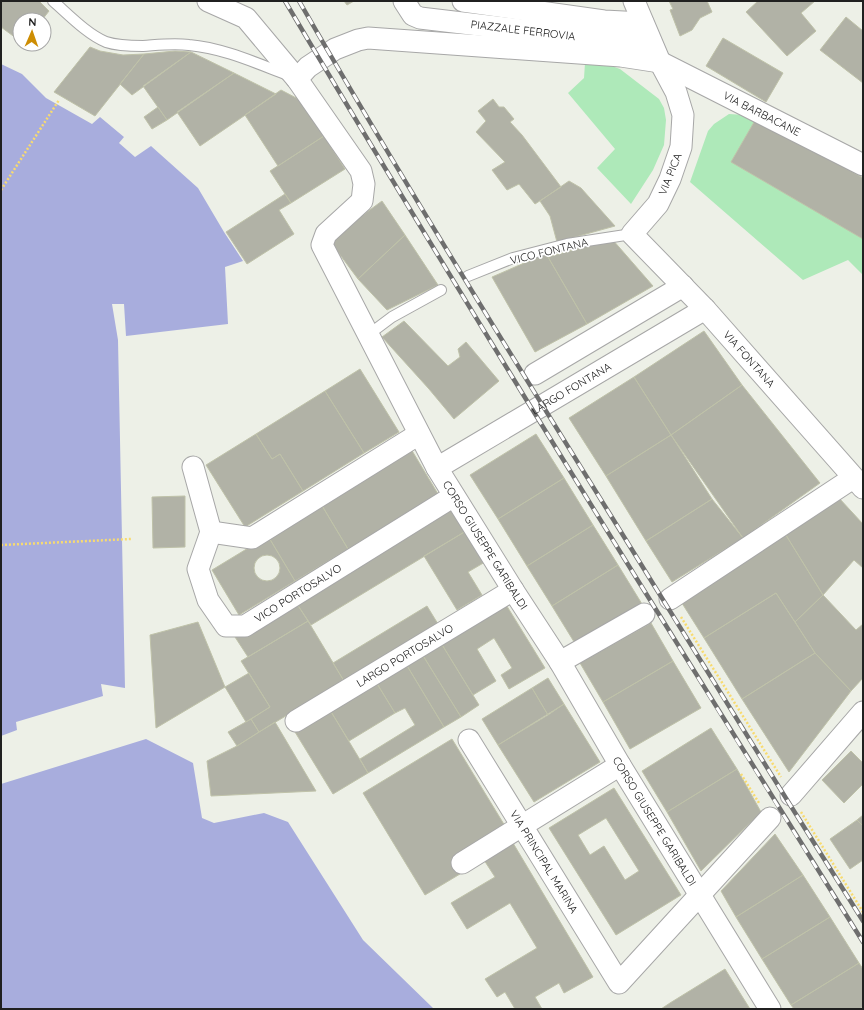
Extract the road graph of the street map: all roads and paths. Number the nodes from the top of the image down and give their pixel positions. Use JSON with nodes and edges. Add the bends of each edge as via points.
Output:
{"nodes":[{"id":1,"x":53,"y":1,"type":"edge"},
{"id":2,"x":208,"y":1,"type":"edge"},
{"id":3,"x":404,"y":1,"type":"edge"},
{"id":4,"x":463,"y":1,"type":"edge"},
{"id":5,"x":634,"y":1,"type":"edge"},
{"id":6,"x":643,"y":23,"type":"junction"},
{"id":7,"x":651,"y":42,"type":"junction"},
{"id":8,"x":660,"y":62,"type":"junction"},
{"id":9,"x":302,"y":73,"type":"junction"},
{"id":10,"x":59,"y":100,"type":"dead end"},
{"id":11,"x":863,"y":165,"type":"edge"},
{"id":12,"x":1,"y":190,"type":"edge"},
{"id":13,"x":632,"y":234,"type":"junction"},
{"id":14,"x":468,"y":276,"type":"dead end"},
{"id":15,"x":683,"y":286,"type":"junction"},
{"id":16,"x":441,"y":290,"type":"dead end"},
{"id":17,"x":705,"y":309,"type":"junction"},
{"id":18,"x":368,"y":335,"type":"junction"},
{"id":19,"x":536,"y":374,"type":"dead end"},
{"id":20,"x":419,"y":434,"type":"junction"},
{"id":21,"x":193,"y":467,"type":"dead end"},
{"id":22,"x":437,"y":468,"type":"junction"},
{"id":23,"x":858,"y":483,"type":"edge"},
{"id":24,"x":454,"y":496,"type":"junction"},
{"id":25,"x":211,"y":532,"type":"junction"},
{"id":26,"x":131,"y":539,"type":"dead end"},
{"id":27,"x":1,"y":545,"type":"edge"},
{"id":28,"x":513,"y":590,"type":"junction"},
{"id":29,"x":670,"y":599,"type":"joint"},
{"id":30,"x":644,"y":614,"type":"dead end"},
{"id":31,"x":560,"y":662,"type":"junction"},
{"id":32,"x":862,"y":717,"type":"edge"},
{"id":33,"x":296,"y":721,"type":"dead end"},
{"id":34,"x":469,"y":740,"type":"dead end"},
{"id":35,"x":620,"y":765,"type":"junction"},
{"id":36,"x":741,"y":774,"type":"dead end"},
{"id":37,"x":809,"y":774,"type":"junction"},
{"id":38,"x":796,"y":803,"type":"joint"},
{"id":39,"x":766,"y":822,"type":"joint"},
{"id":40,"x":522,"y":826,"type":"junction"},
{"id":41,"x":462,"y":863,"type":"dead end"},
{"id":42,"x":700,"y":896,"type":"junction"},
{"id":43,"x":863,"y":912,"type":"edge"},
{"id":44,"x":770,"y":1009,"type":"edge"}],
"edges":[{"from":1,"to":9,"type":"lane","via":[[94,36],[107,42],[122,46],[188,44]]},
{"from":2,"to":9,"type":"street","name":"CORSO GIUSEPPE GARIBALDI","via":[[246,18]]},
{"from":3,"to":7,"type":"street","name":"PIAZZALE FERROVIA","via":[[413,15],[420,18],[607,40]]},
{"from":4,"to":6,"type":"street","name":"PIAZZALE FERROVIA","via":[[604,21]]},
{"from":5,"to":6,"type":"street","name":"VIA PICA"},
{"from":6,"to":7,"type":"street","name":"VIA PICA"},
{"from":7,"to":8,"type":"street","name":"VIA PICA"},
{"from":8,"to":9,"type":"street","name":"VIA BARBACANE","via":[[621,56],[368,38],[335,49]]},
{"from":8,"to":11,"type":"street","name":"VIA BARBACANE"},
{"from":8,"to":13,"type":"street","name":"VIA PICA","via":[[676,92],[683,115],[681,148],[658,204]]},
{"from":9,"to":18,"type":"street","name":"CORSO GIUSEPPE GARIBALDI","via":[[361,171],[364,184],[362,201],[326,234],[322,245]]},
{"from":10,"to":12,"type":"path"},
{"from":13,"to":14,"type":"lane","name":"VICO FONTANA","via":[[567,244],[513,258]]},
{"from":13,"to":15,"type":"street","name":"VIA FONTANA"},
{"from":15,"to":17,"type":"street","name":"VIA FONTANA"},
{"from":15,"to":19,"type":"street"},
{"from":16,"to":18,"type":"lane","via":[[392,317]]},
{"from":17,"to":22,"type":"street","name":"LARGO FONTANA"},
{"from":17,"to":23,"type":"street","name":"VIA FONTANA"},
{"from":18,"to":20,"type":"street","name":"CORSO GIUSEPPE GARIBALDI"},
{"from":20,"to":22,"type":"street","name":"CORSO GIUSEPPE GARIBALDI"},
{"from":20,"to":25,"type":"street","via":[[252,538]]},
{"from":21,"to":25,"type":"street"},
{"from":22,"to":24,"type":"street","name":"CORSO GIUSEPPE GARIBALDI"},
{"from":23,"to":29,"type":"street"},
{"from":24,"to":25,"type":"street","name":"VICO PORTOSALVO","via":[[245,626],[226,626],[208,600],[198,569]]},
{"from":24,"to":28,"type":"street","name":"CORSO GIUSEPPE GARIBALDI"},
{"from":26,"to":27,"type":"path"},
{"from":28,"to":31,"type":"street","name":"CORSO GIUSEPPE GARIBALDI"},
{"from":28,"to":33,"type":"street","name":"LARGO PORTOSALVO"},
{"from":29,"to":37,"type":"path","via":[[782,780]]},
{"from":30,"to":31,"type":"street"},
{"from":31,"to":35,"type":"street","name":"CORSO GIUSEPPE GARIBALDI"},
{"from":32,"to":37,"type":"street"},
{"from":34,"to":40,"type":"street","name":"VIA PRINCIPAL MARINA"},
{"from":35,"to":40,"type":"street"},
{"from":35,"to":42,"type":"street","name":"CORSO GIUSEPPE GARIBALDI"},
{"from":36,"to":39,"type":"path","via":[[763,811],[762,816]]},
{"from":37,"to":38,"type":"street"},
{"from":38,"to":43,"type":"path"},
{"from":39,"to":42,"type":"street"},
{"from":40,"to":41,"type":"street"},
{"from":40,"to":42,"type":"street","name":"VIA PRINCIPAL MARINA","via":[[619,983]]},
{"from":42,"to":44,"type":"street","name":"CORSO GIUSEPPE GARIBALDI"}]}
